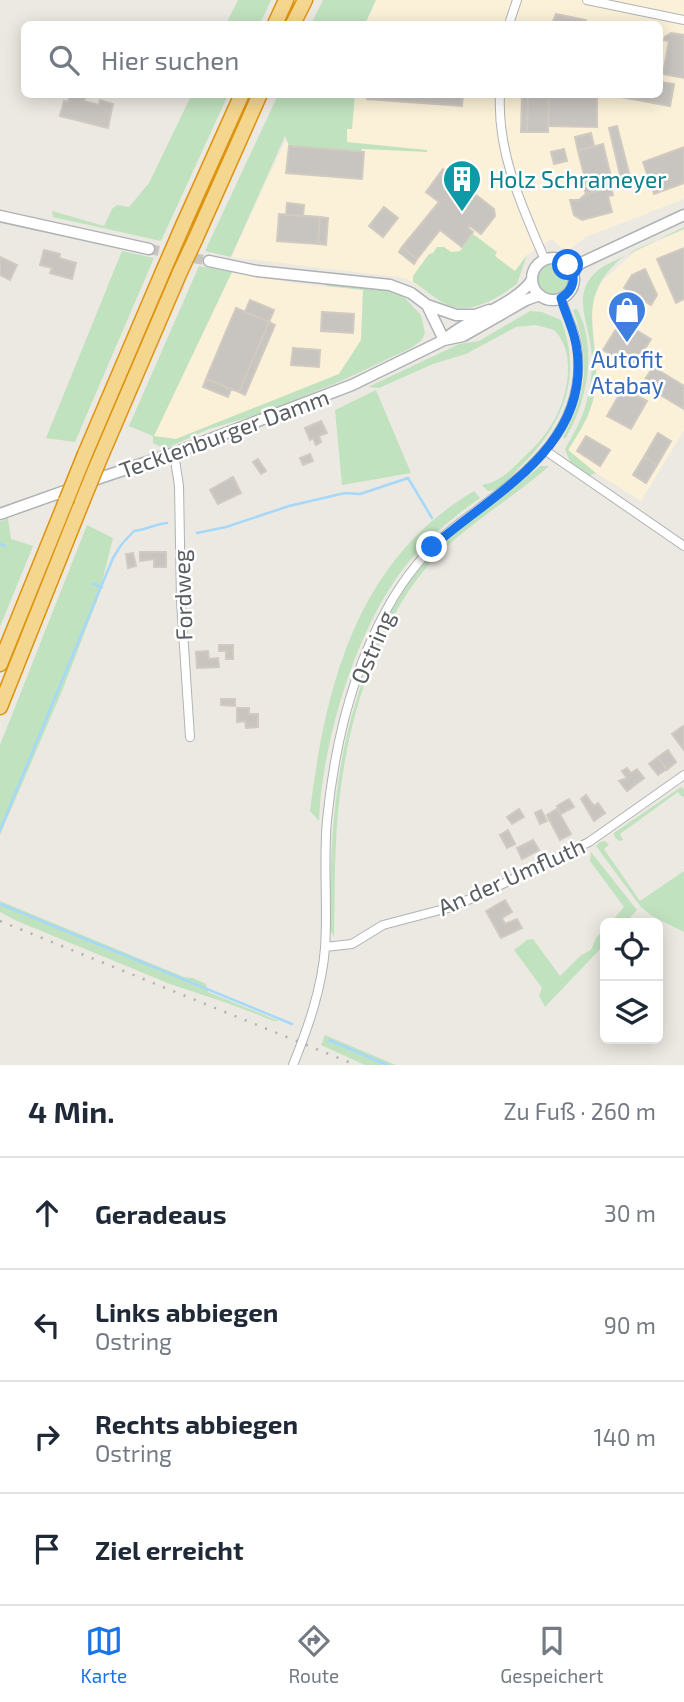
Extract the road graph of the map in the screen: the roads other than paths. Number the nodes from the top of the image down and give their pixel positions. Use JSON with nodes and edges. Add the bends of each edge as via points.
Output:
{"nodes":[{"id":1,"x":286,"y":0,"type":"edge"},
{"id":2,"x":305,"y":0,"type":"edge"},
{"id":3,"x":517,"y":0,"type":"edge"},
{"id":4,"x":587,"y":0,"type":"edge"},
{"id":5,"x":684,"y":20,"type":"edge"},
{"id":6,"x":276,"y":21,"type":"edge"},
{"id":7,"x":294,"y":21,"type":"edge"},
{"id":8,"x":510,"y":21,"type":"edge"},
{"id":9,"x":240,"y":98,"type":"edge"},
{"id":10,"x":258,"y":98,"type":"edge"},
{"id":11,"x":500,"y":98,"type":"edge"},
{"id":12,"x":684,"y":215,"type":"edge"},
{"id":13,"x":0,"y":216,"type":"edge"},
{"id":14,"x":149,"y":249,"type":"tunnel mouth"},
{"id":15,"x":545,"y":260,"type":"junction"},
{"id":16,"x":209,"y":261,"type":"tunnel mouth"},
{"id":17,"x":572,"y":270,"type":"junction"},
{"id":18,"x":532,"y":281,"type":"junction"},
{"id":19,"x":540,"y":295,"type":"junction"},
{"id":20,"x":561,"y":298,"type":"junction"},
{"id":21,"x":427,"y":305,"type":"junction"},
{"id":22,"x":489,"y":310,"type":"junction"},
{"id":23,"x":444,"y":340,"type":"junction"},
{"id":24,"x":546,"y":451,"type":"junction"},
{"id":25,"x":174,"y":453,"type":"junction"},
{"id":26,"x":0,"y":514,"type":"edge"},
{"id":27,"x":684,"y":546,"type":"edge"},
{"id":28,"x":0,"y":664,"type":"edge"},
{"id":29,"x":0,"y":707,"type":"edge"},
{"id":30,"x":190,"y":737,"type":"dead end"},
{"id":31,"x":684,"y":775,"type":"edge"},
{"id":32,"x":325,"y":947,"type":"junction"},
{"id":33,"x":293,"y":1065,"type":"edge"}],
"edges":[{"from":1,"to":6,"type":"highway"},
{"from":2,"to":7,"type":"highway"},
{"from":3,"to":8,"type":"street"},
{"from":4,"to":5,"type":"street"},
{"from":9,"to":28,"type":"highway","bridge":true,"via":[[85,454]]},
{"from":10,"to":29,"type":"highway","bridge":true,"via":[[98,463]]},
{"from":11,"to":15,"type":"street","via":[[509,166]]},
{"from":12,"to":17,"type":"main road"},
{"from":13,"to":14,"type":"main road"},
{"from":15,"to":17,"type":"main road","via":[[557,258]]},
{"from":15,"to":18,"type":"main road","via":[[535,268]]},
{"from":16,"to":21,"type":"main road","via":[[257,271],[390,285]]},
{"from":17,"to":20,"type":"main road","via":[[571,289]]},
{"from":18,"to":19,"type":"main road"},
{"from":18,"to":22,"type":"main road","name":"Tecklenburger Damm","via":[[522,292]]},
{"from":19,"to":20,"type":"main road","via":[[550,300]]},
{"from":19,"to":23,"type":"main road","name":"Tecklenburger Damm","via":[[463,336]]},
{"from":20,"to":24,"type":"street","name":"Ostring","via":[[575,336],[578,372],[566,418]]},
{"from":21,"to":22,"type":"main road","via":[[461,316]]},
{"from":21,"to":23,"type":"main road"},
{"from":22,"to":23,"type":"main road","name":"Tecklenburger Damm"},
{"from":23,"to":25,"type":"main road","name":"Tecklenburger Damm","via":[[352,385]]},
{"from":24,"to":27,"type":"street"},
{"from":24,"to":32,"type":"street","name":"Ostring","via":[[415,566],[374,634],[347,710],[334,770],[327,822]]},
{"from":25,"to":26,"type":"main road","name":"Tecklenburger Damm"},
{"from":25,"to":30,"type":"street","name":"Fordweg"},
{"from":31,"to":32,"type":"street","name":"An der Umfluth","via":[[589,842],[480,895],[383,925],[352,944]]},
{"from":32,"to":33,"type":"street","name":"Ostring","via":[[320,984]]}]}
